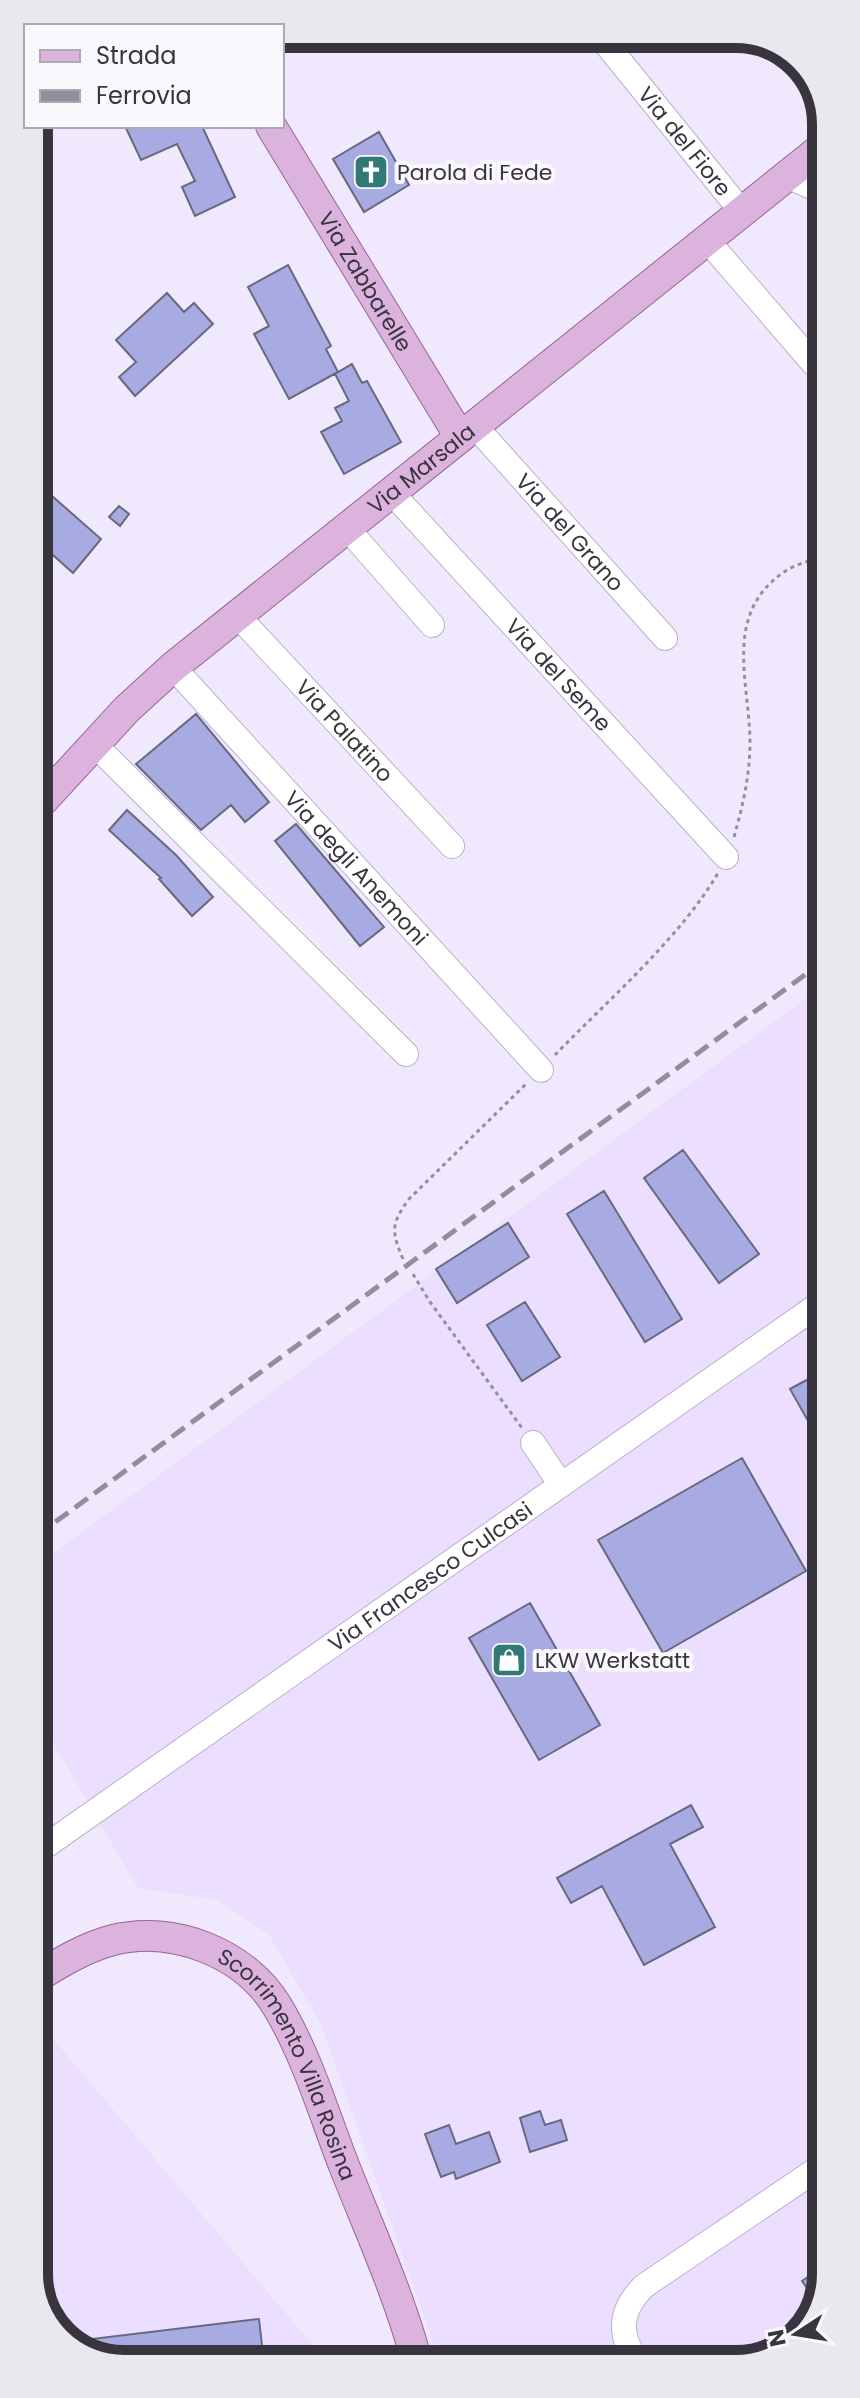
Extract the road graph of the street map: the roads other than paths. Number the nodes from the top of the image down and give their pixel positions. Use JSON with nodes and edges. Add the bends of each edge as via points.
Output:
{"nodes":[{"id":1,"x":609,"y":48,"type":"edge"},
{"id":2,"x":272,"y":128,"type":"edge"},
{"id":3,"x":812,"y":156,"type":"edge"},
{"id":4,"x":787,"y":176,"type":"junction"},
{"id":5,"x":812,"y":187,"type":"edge"},
{"id":6,"x":742,"y":212,"type":"junction"},
{"id":7,"x":707,"y":240,"type":"junction"},
{"id":8,"x":812,"y":362,"type":"edge"},
{"id":9,"x":467,"y":431,"type":"junction"},
{"id":10,"x":391,"y":492,"type":"junction"},
{"id":11,"x":346,"y":527,"type":"junction"},
{"id":12,"x":237,"y":615,"type":"junction"},
{"id":13,"x":432,"y":625,"type":"dead end"},
{"id":14,"x":665,"y":638,"type":"dead end"},
{"id":15,"x":173,"y":667,"type":"junction"},
{"id":16,"x":93,"y":743,"type":"junction"},
{"id":17,"x":48,"y":794,"type":"edge"},
{"id":18,"x":452,"y":846,"type":"dead end"},
{"id":19,"x":726,"y":857,"type":"dead end"},
{"id":20,"x":406,"y":1054,"type":"dead end"},
{"id":21,"x":541,"y":1070,"type":"road end"},
{"id":22,"x":812,"y":1309,"type":"edge"},
{"id":23,"x":533,"y":1443,"type":"road end"},
{"id":24,"x":561,"y":1485,"type":"junction"},
{"id":25,"x":48,"y":1844,"type":"edge"},
{"id":26,"x":48,"y":1971,"type":"edge"},
{"id":27,"x":812,"y":2172,"type":"edge"},
{"id":28,"x":413,"y":2350,"type":"edge"},
{"id":29,"x":629,"y":2350,"type":"edge"}],
"edges":[{"from":1,"to":6,"type":"street","name":"Via del Fiore"},
{"from":2,"to":9,"type":"main road","name":"Via Zabbarelle"},
{"from":3,"to":4,"type":"main road","name":"Via Marsala"},
{"from":4,"to":5,"type":"street"},
{"from":4,"to":6,"type":"main road","name":"Via Marsala"},
{"from":6,"to":7,"type":"main road","name":"Via Marsala"},
{"from":7,"to":8,"type":"street"},
{"from":7,"to":9,"type":"main road","name":"Via Marsala"},
{"from":9,"to":10,"type":"main road","name":"Via Marsala"},
{"from":9,"to":14,"type":"street","name":"Via del Grano"},
{"from":10,"to":11,"type":"main road","name":"Via Marsala"},
{"from":10,"to":19,"type":"street","name":"Via del Seme"},
{"from":11,"to":12,"type":"main road","name":"Via Marsala"},
{"from":11,"to":13,"type":"street"},
{"from":12,"to":15,"type":"main road","name":"Via Marsala"},
{"from":12,"to":18,"type":"street","name":"Via Palatino"},
{"from":15,"to":16,"type":"main road","name":"Via Marsala"},
{"from":15,"to":21,"type":"street","name":"Via degli Anemoni"},
{"from":16,"to":17,"type":"main road","name":"Via Marsala"},
{"from":16,"to":20,"type":"street"},
{"from":22,"to":24,"type":"street","name":"Via Francesco Culcasi"},
{"from":23,"to":24,"type":"street"},
{"from":24,"to":25,"type":"street","name":"Via Francesco Culcasi"},
{"from":26,"to":28,"type":"main road","name":"Scorrimento Villa Rosina","via":[[100,1944],[140,1936],[202,1946],[255,1979],[276,2004],[309,2076]]},
{"from":27,"to":29,"type":"street","via":[[644,2286],[625,2313]]}]}
